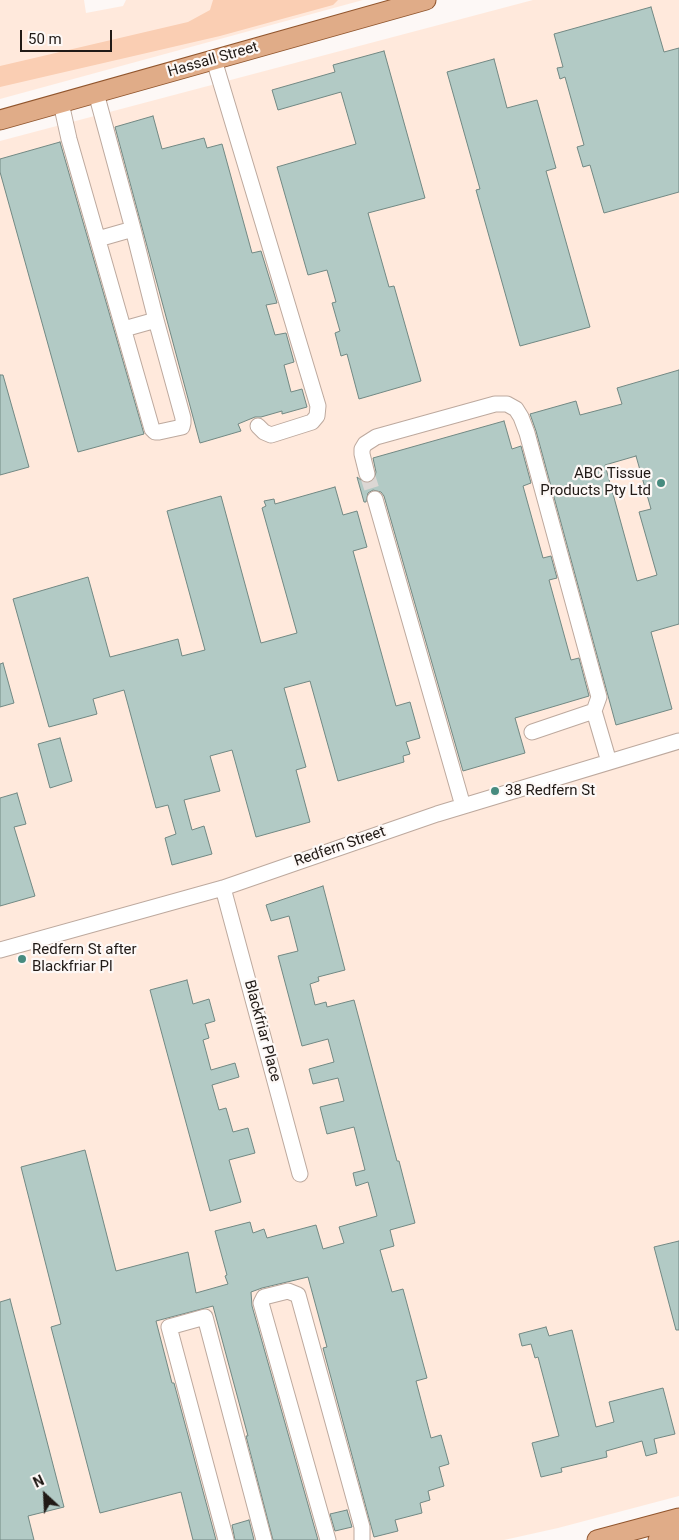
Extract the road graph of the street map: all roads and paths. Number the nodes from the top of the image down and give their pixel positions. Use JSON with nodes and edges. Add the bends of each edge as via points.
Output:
{"nodes":[{"id":1,"x":426,"y":0,"type":"edge"},
{"id":2,"x":214,"y":60,"type":"junction"},
{"id":3,"x":96,"y":93,"type":"junction"},
{"id":4,"x":61,"y":103,"type":"junction"},
{"id":5,"x":0,"y":120,"type":"edge"},
{"id":6,"x":133,"y":229,"type":"junction"},
{"id":7,"x":98,"y":239,"type":"junction"},
{"id":8,"x":156,"y":320,"type":"junction"},
{"id":9,"x":124,"y":329,"type":"junction"},
{"id":10,"x":258,"y":426,"type":"dead end"},
{"id":11,"x":367,"y":474,"type":"tunnel mouth"},
{"id":12,"x":375,"y":499,"type":"tunnel mouth"},
{"id":13,"x":594,"y":711,"type":"junction"},
{"id":14,"x":532,"y":732,"type":"dead end"},
{"id":15,"x":679,"y":741,"type":"edge"},
{"id":16,"x":609,"y":762,"type":"junction"},
{"id":17,"x":463,"y":806,"type":"junction"},
{"id":18,"x":223,"y":888,"type":"junction"},
{"id":19,"x":0,"y":950,"type":"edge"},
{"id":20,"x":300,"y":1174,"type":"dead end"},
{"id":21,"x":679,"y":1518,"type":"edge"},
{"id":22,"x":226,"y":1540,"type":"edge"},
{"id":23,"x":264,"y":1540,"type":"edge"},
{"id":24,"x":328,"y":1540,"type":"edge"},
{"id":25,"x":362,"y":1540,"type":"edge"},
{"id":26,"x":597,"y":1540,"type":"edge"}],
"edges":[{"from":1,"to":2,"type":"main road","name":"Hassall Street"},
{"from":2,"to":3,"type":"main road","name":"Hassall Street"},
{"from":2,"to":10,"type":"street","via":[[318,406],[317,416],[312,422],[271,435]]},
{"from":3,"to":4,"type":"main road","name":"Hassall Street"},
{"from":3,"to":6,"type":"street"},
{"from":4,"to":5,"type":"main road","name":"Hassall Street"},
{"from":4,"to":7,"type":"street"},
{"from":6,"to":7,"type":"street"},
{"from":6,"to":8,"type":"street"},
{"from":7,"to":9,"type":"street"},
{"from":8,"to":9,"type":"street"},
{"from":8,"to":9,"type":"street","via":[[184,423],[176,429],[155,432],[152,429]]},
{"from":11,"to":13,"type":"street","via":[[362,449],[376,437],[495,404],[507,404],[516,409],[526,433],[599,697]]},
{"from":12,"to":17,"type":"street"},
{"from":13,"to":14,"type":"street"},
{"from":13,"to":16,"type":"street"},
{"from":15,"to":16,"type":"street","name":"Redfern Street"},
{"from":16,"to":17,"type":"street","name":"Redfern Street"},
{"from":17,"to":18,"type":"street","name":"Redfern Street"},
{"from":18,"to":19,"type":"street","name":"Redfern Street"},
{"from":18,"to":20,"type":"street","name":"Blackfriar Place"},
{"from":21,"to":26,"type":"main road"},
{"from":22,"to":23,"type":"street","via":[[168,1327],[205,1317]]},
{"from":24,"to":25,"type":"street","via":[[261,1303],[264,1297],[288,1290],[298,1295],[362,1527]]}]}
